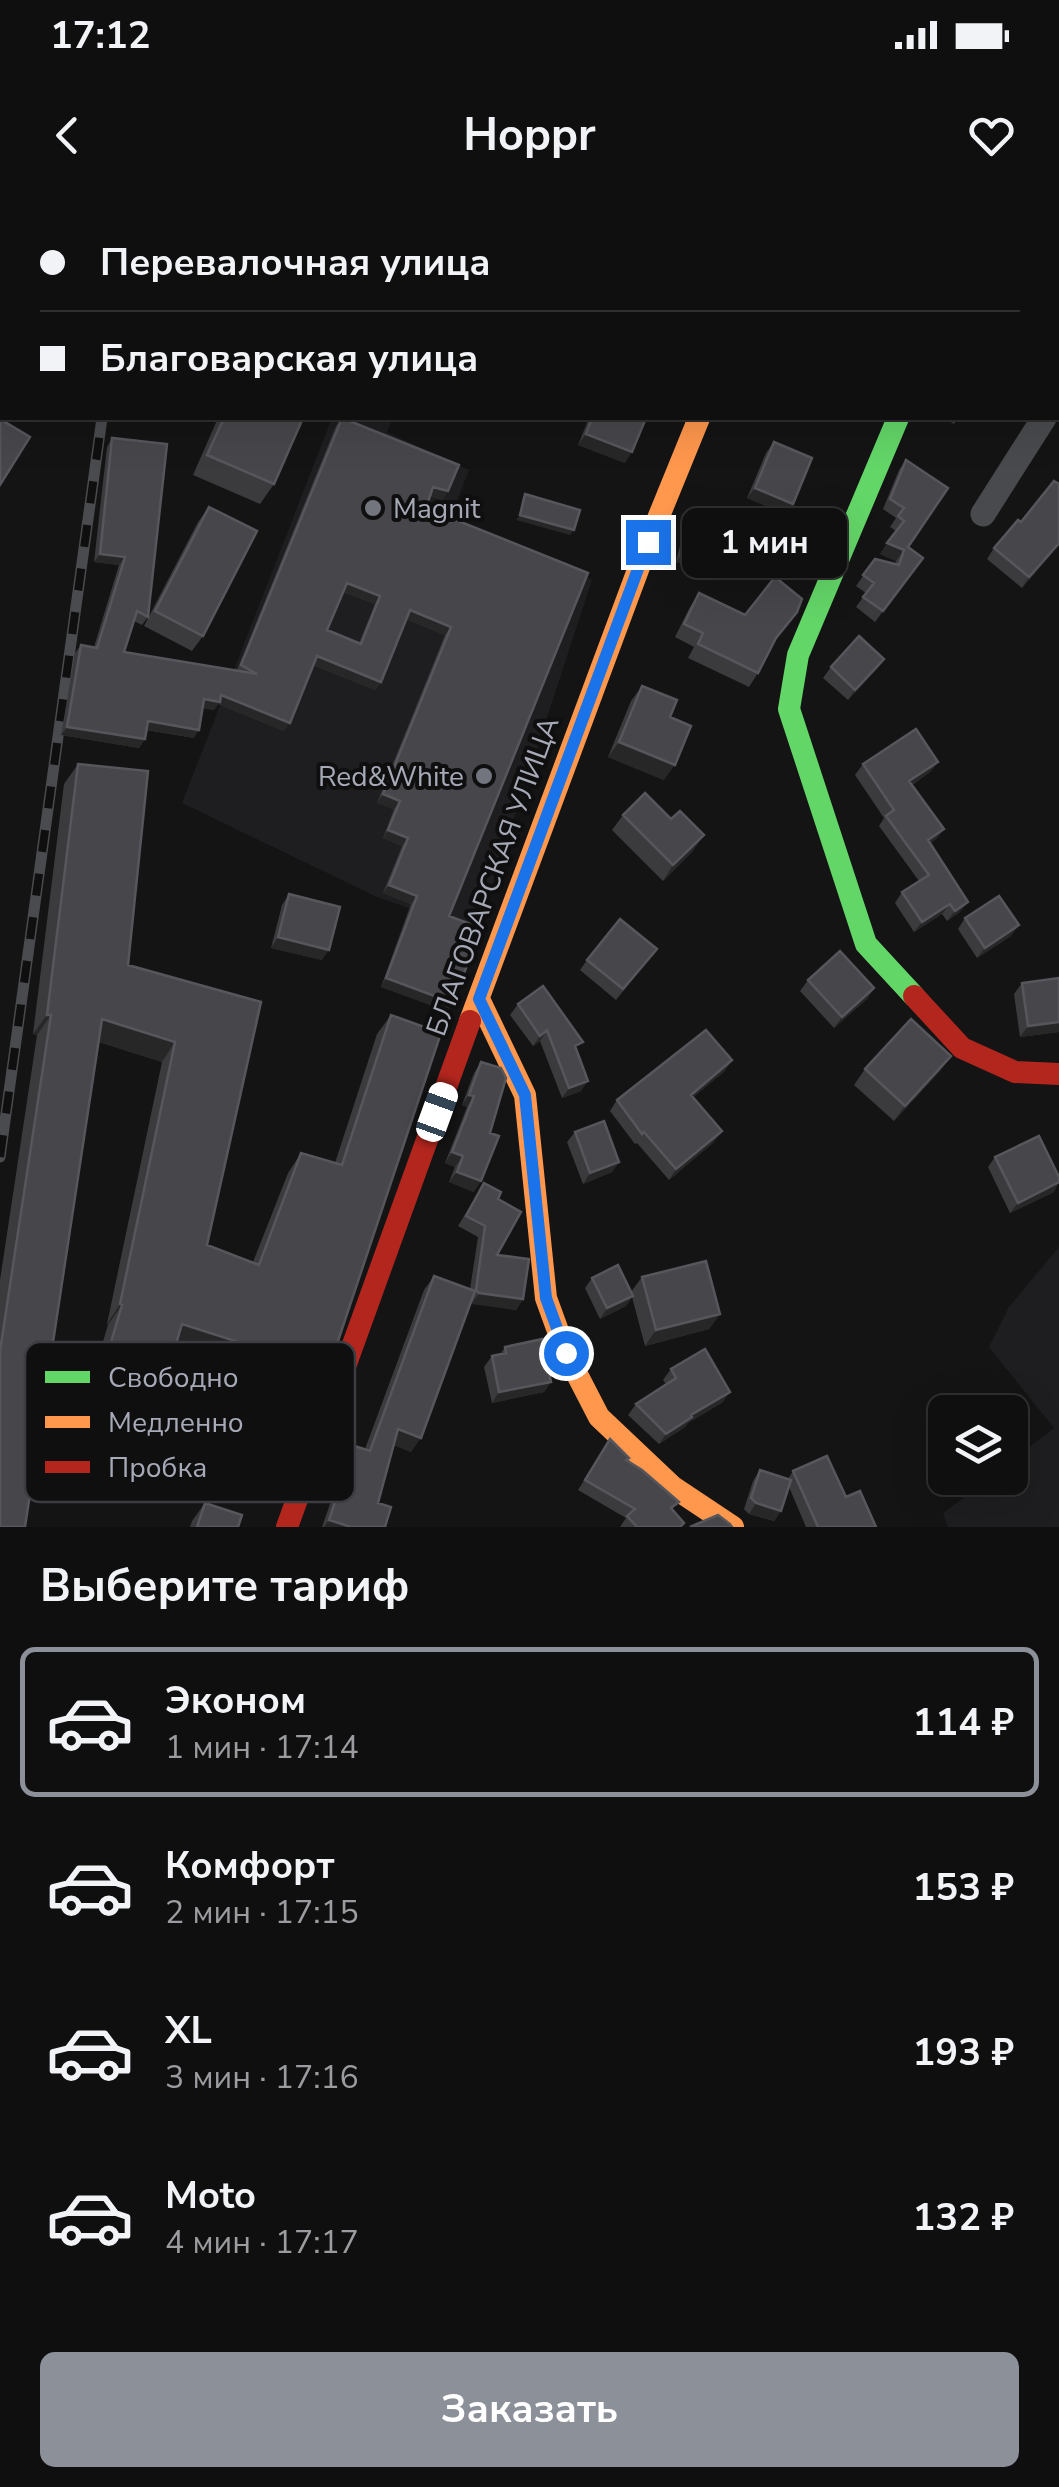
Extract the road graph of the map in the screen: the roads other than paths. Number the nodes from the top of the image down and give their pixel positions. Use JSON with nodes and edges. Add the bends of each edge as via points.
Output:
{"nodes":[{"id":1,"x":698,"y":420,"type":"edge"},
{"id":2,"x":897,"y":420,"type":"edge"},
{"id":3,"x":1043,"y":420,"type":"edge"},
{"id":4,"x":983,"y":514,"type":"dead end"},
{"id":5,"x":479,"y":999,"type":"junction"},
{"id":6,"x":1059,"y":1074,"type":"edge"},
{"id":7,"x":354,"y":1342,"type":"edge"},
{"id":8,"x":296,"y":1502,"type":"edge"},
{"id":9,"x":287,"y":1527,"type":"edge"},
{"id":10,"x":733,"y":1527,"type":"edge"}],
"edges":[{"from":1,"to":5,"type":"street","name":"БЛАГОВАРСКАЯ УЛИЦА"},
{"from":2,"to":6,"type":"street","via":[[798,655],[789,709],[866,944],[962,1048],[1014,1072]]},
{"from":3,"to":4,"type":"street"},
{"from":5,"to":7,"type":"street","name":"БЛАГОВАРСКАЯ УЛИЦА"},
{"from":5,"to":10,"type":"street","via":[[525,1095],[546,1298],[566,1353],[599,1417],[673,1487]]},
{"from":8,"to":9,"type":"street","name":"БЛАГОВАРСКАЯ УЛИЦА"}]}
